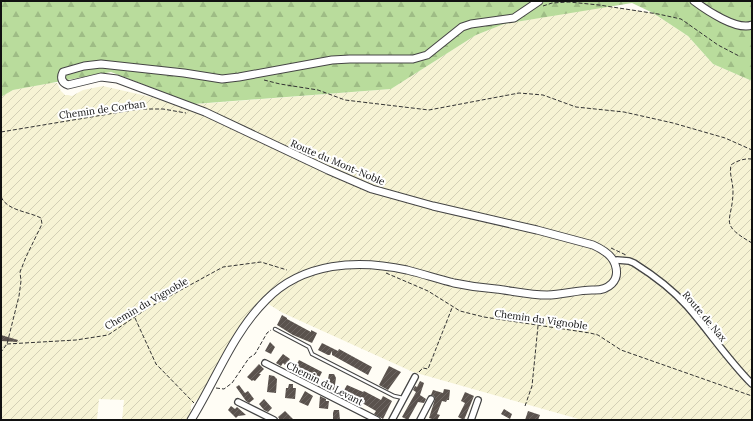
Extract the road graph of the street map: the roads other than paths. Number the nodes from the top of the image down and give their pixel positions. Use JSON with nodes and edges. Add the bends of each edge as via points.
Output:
{"nodes":[{"id":1,"x":694,"y":1,"type":"edge"},
{"id":2,"x":539,"y":4,"type":"edge"},
{"id":3,"x":752,"y":25,"type":"edge"},
{"id":4,"x":617,"y":260,"type":"dead end"},
{"id":5,"x":275,"y":330,"type":"dead end"},
{"id":6,"x":265,"y":362,"type":"dead end"},
{"id":7,"x":415,"y":377,"type":"road end"},
{"id":8,"x":752,"y":384,"type":"edge"},
{"id":9,"x":403,"y":398,"type":"junction"},
{"id":10,"x":431,"y":399,"type":"dead end"},
{"id":11,"x":478,"y":400,"type":"dead end"},
{"id":12,"x":238,"y":402,"type":"dead end"},
{"id":13,"x":191,"y":420,"type":"edge"},
{"id":14,"x":274,"y":420,"type":"edge"},
{"id":15,"x":377,"y":420,"type":"edge"},
{"id":16,"x":392,"y":420,"type":"edge"},
{"id":17,"x":420,"y":420,"type":"edge"},
{"id":18,"x":471,"y":420,"type":"edge"}],
"edges":[{"from":1,"to":3,"type":"street","via":[[741,27]]},
{"from":2,"to":13,"type":"street","name":"Route du Mont-Noble","via":[[514,18],[462,27],[427,55],[413,59],[350,58],[222,79],[101,64],[66,70],[61,75],[61,79],[68,85],[101,76],[117,79],[205,112],[372,188],[419,203],[585,242],[600,248],[615,264],[616,274],[607,288],[600,291],[582,290],[550,295],[470,286],[407,270],[378,266],[349,265],[323,268],[297,277],[278,289],[256,310],[242,329]]},
{"from":4,"to":8,"type":"street","name":"Route de Nax","via":[[632,261],[681,300]]},
{"from":5,"to":9,"type":"lane","via":[[309,347],[312,354],[394,396]]},
{"from":6,"to":15,"type":"street","name":"Chemin du Levant"},
{"from":7,"to":9,"type":"street"},
{"from":9,"to":16,"type":"street"},
{"from":10,"to":17,"type":"street"},
{"from":11,"to":18,"type":"street"},
{"from":12,"to":14,"type":"street"}]}
